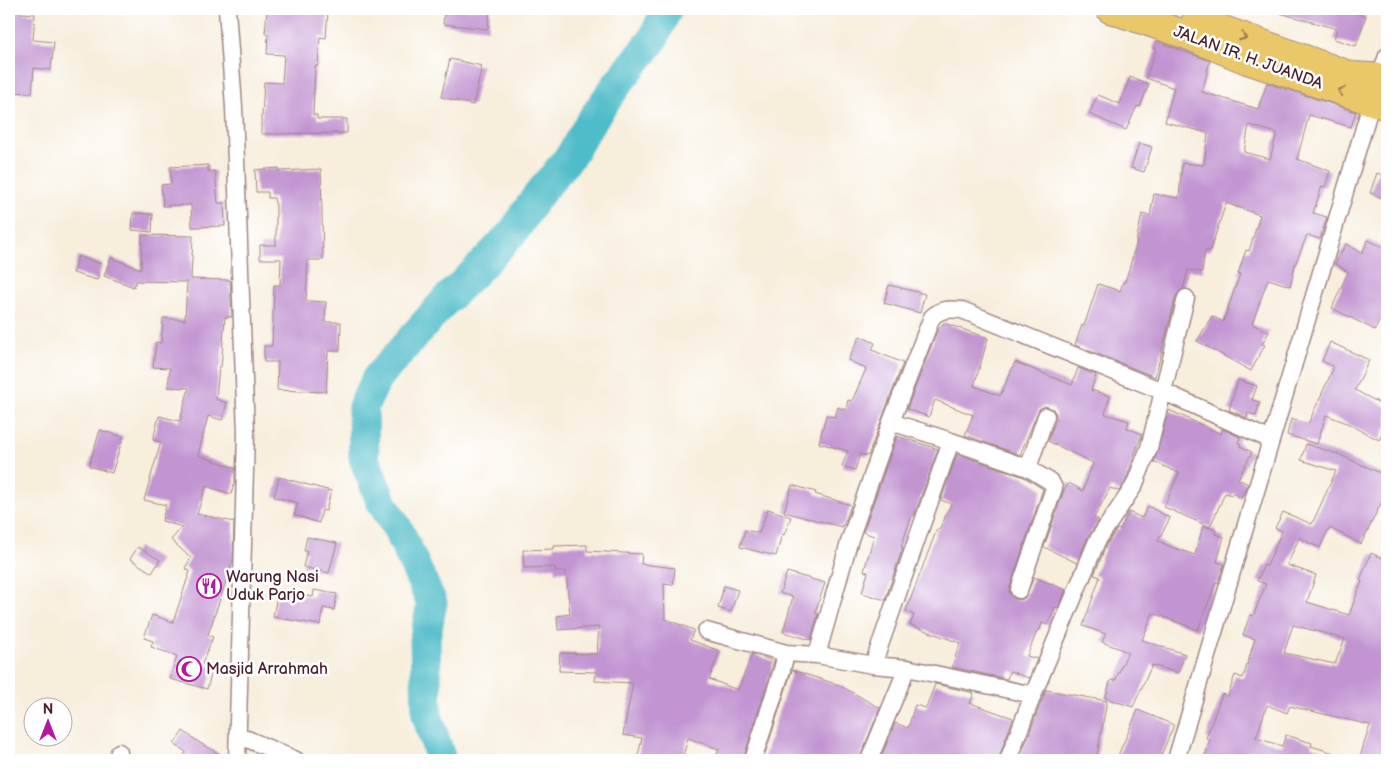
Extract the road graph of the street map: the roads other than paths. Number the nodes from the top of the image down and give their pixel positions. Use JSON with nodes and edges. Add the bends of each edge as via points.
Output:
{"nodes":[{"id":1,"x":227,"y":9,"type":"edge"},
{"id":2,"x":1110,"y":9,"type":"edge"},
{"id":3,"x":1164,"y":9,"type":"edge"},
{"id":4,"x":1204,"y":16,"type":"edge"},
{"id":5,"x":1383,"y":83,"type":"edge"},
{"id":6,"x":1186,"y":298,"type":"dead end"},
{"id":7,"x":1162,"y":391,"type":"junction"},
{"id":8,"x":1046,"y":416,"type":"dead end"},
{"id":9,"x":891,"y":422,"type":"junction"},
{"id":10,"x":1271,"y":440,"type":"junction"},
{"id":11,"x":950,"y":441,"type":"junction"},
{"id":12,"x":1028,"y":468,"type":"junction"},
{"id":13,"x":1019,"y":590,"type":"dead end"},
{"id":14,"x":706,"y":631,"type":"dead end"},
{"id":15,"x":786,"y":653,"type":"junction"},
{"id":16,"x":817,"y":655,"type":"junction"},
{"id":17,"x":873,"y":665,"type":"junction"},
{"id":18,"x":907,"y":668,"type":"junction"},
{"id":19,"x":1033,"y":695,"type":"junction"},
{"id":20,"x":238,"y":735,"type":"junction"},
{"id":21,"x":236,"y":760,"type":"edge"},
{"id":22,"x":296,"y":760,"type":"edge"},
{"id":23,"x":753,"y":760,"type":"edge"},
{"id":24,"x":870,"y":760,"type":"edge"},
{"id":25,"x":1008,"y":760,"type":"edge"},
{"id":26,"x":1176,"y":760,"type":"edge"}],
"edges":[{"from":1,"to":20,"type":"street","via":[[234,107],[246,433]]},
{"from":5,"to":2,"type":"highway","name":"JALAN IR. H. JUANDA","one_way":true,"via":[[1247,60]]},
{"from":3,"to":4,"type":"highway","name":"JALAN IR. H. JUANDA"},
{"from":4,"to":5,"type":"highway","name":"JALAN IR. H. JUANDA","one_way":true,"via":[[1352,76]]},
{"from":5,"to":10,"type":"street"},
{"from":6,"to":7,"type":"street"},
{"from":7,"to":9,"type":"street","via":[[962,310],[949,309],[932,317]]},
{"from":7,"to":10,"type":"street"},
{"from":7,"to":19,"type":"street","via":[[1149,448],[1134,486],[1097,541]]},
{"from":8,"to":12,"type":"street"},
{"from":9,"to":11,"type":"street"},
{"from":9,"to":16,"type":"street","via":[[850,539]]},
{"from":10,"to":26,"type":"street"},
{"from":11,"to":12,"type":"street"},
{"from":11,"to":17,"type":"street"},
{"from":12,"to":13,"type":"street","via":[[1051,482],[1054,488]]},
{"from":14,"to":15,"type":"street"},
{"from":15,"to":16,"type":"street"},
{"from":15,"to":23,"type":"street"},
{"from":16,"to":17,"type":"street"},
{"from":17,"to":18,"type":"street"},
{"from":18,"to":19,"type":"street"},
{"from":18,"to":24,"type":"street"},
{"from":19,"to":25,"type":"street"},
{"from":20,"to":21,"type":"street"},
{"from":20,"to":22,"type":"street"}]}
